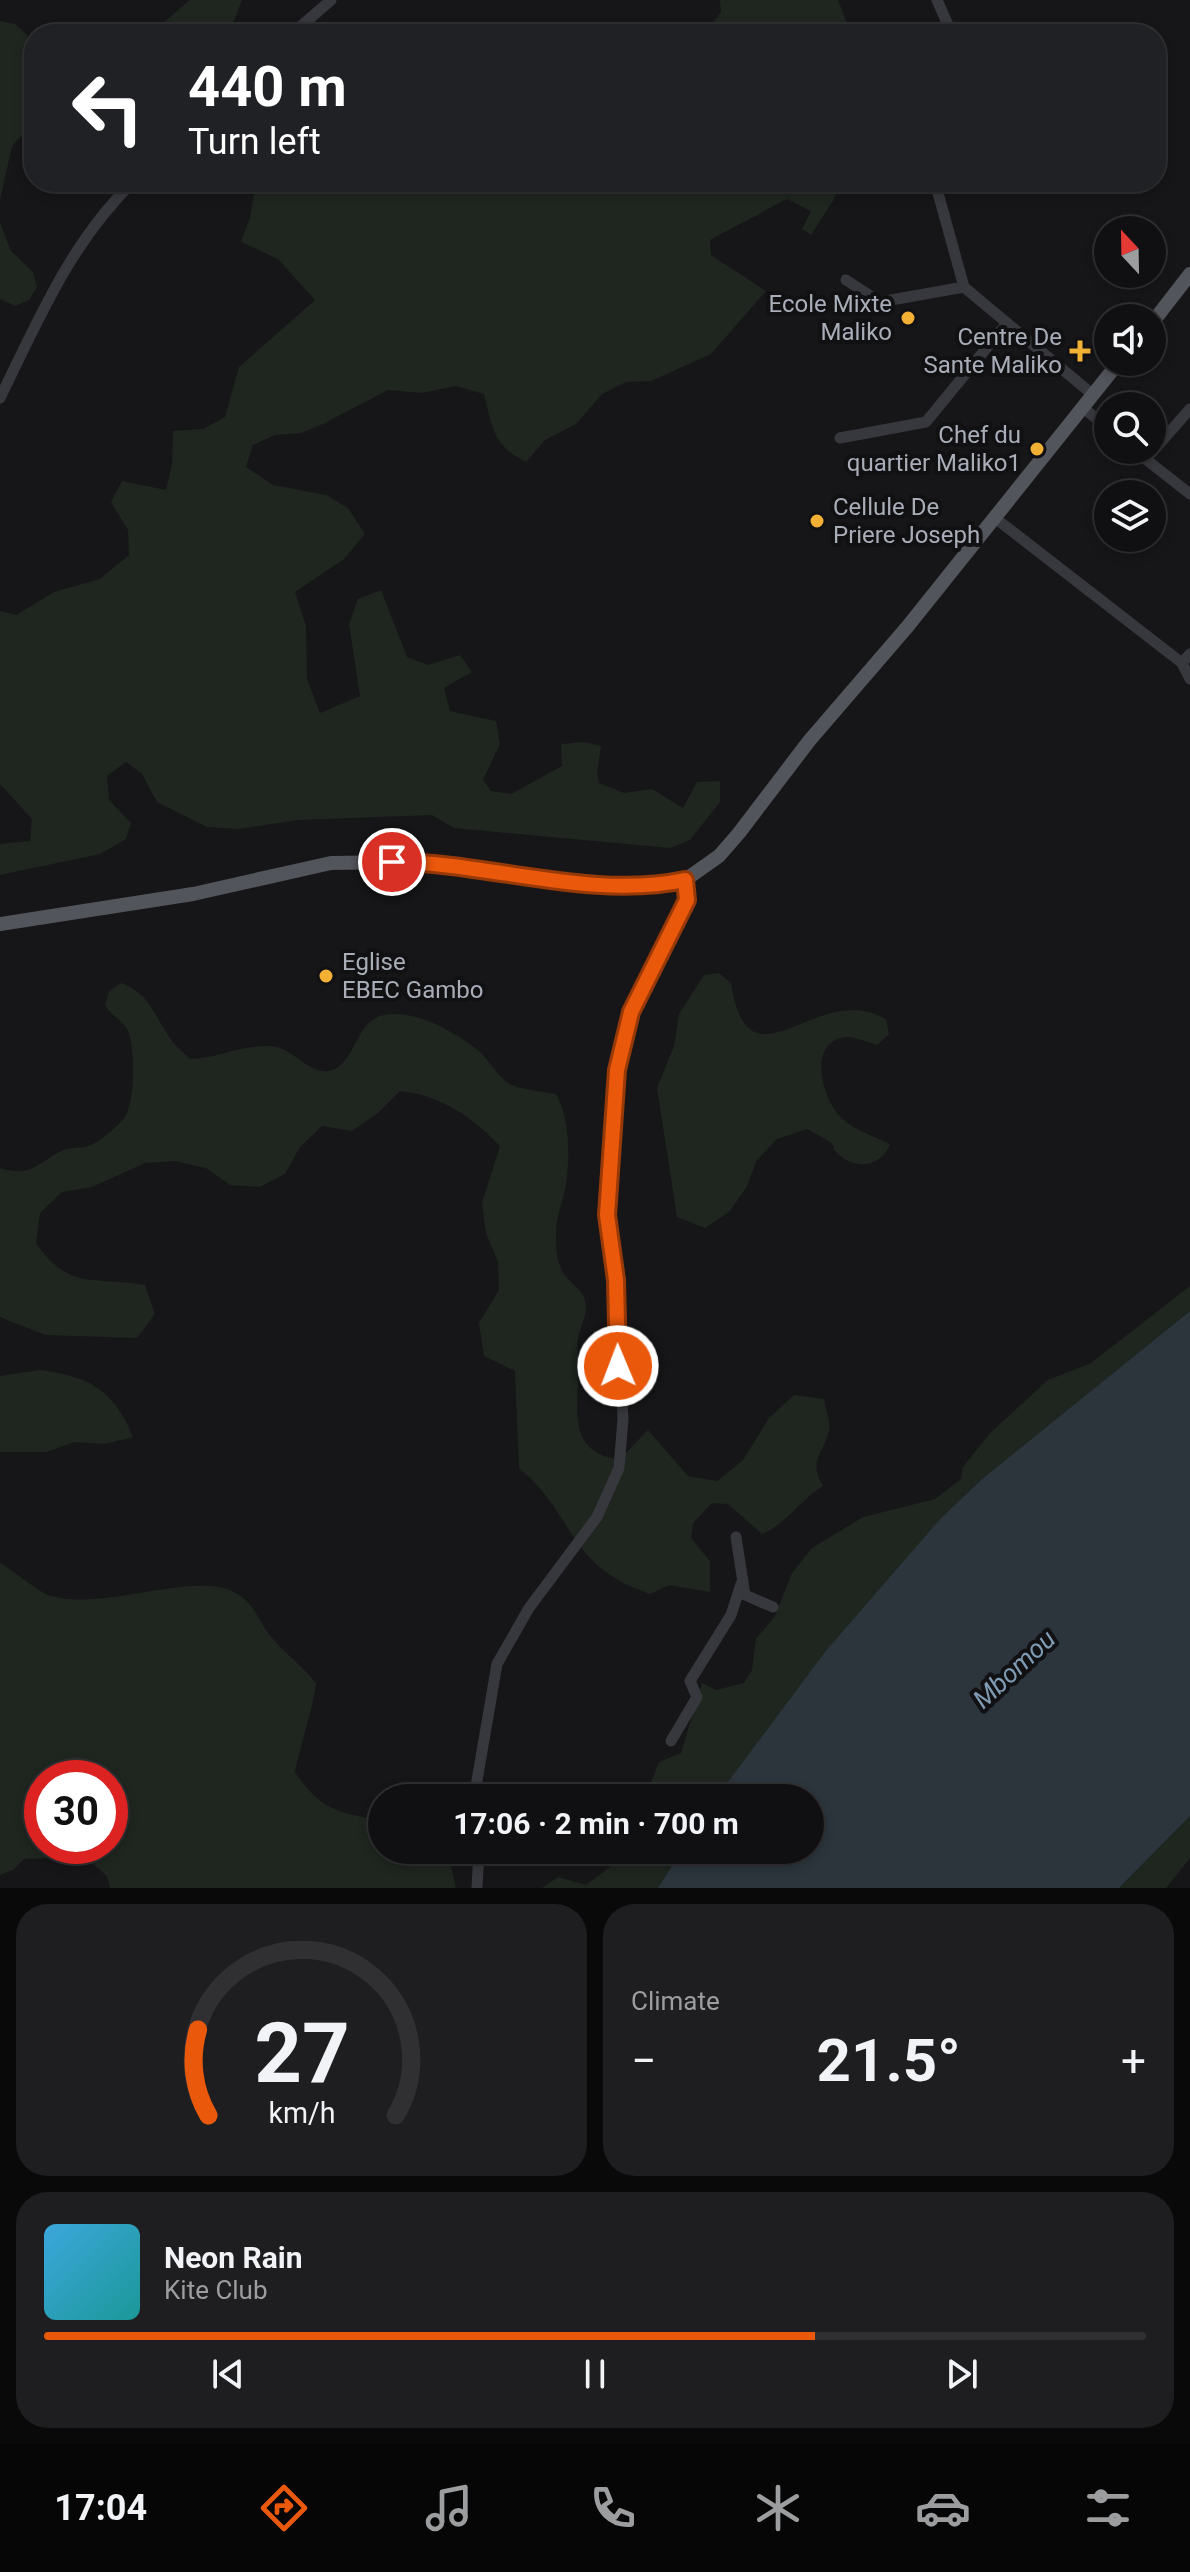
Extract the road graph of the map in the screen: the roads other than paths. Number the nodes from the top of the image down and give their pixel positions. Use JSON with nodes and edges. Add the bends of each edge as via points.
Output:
{"nodes":[{"id":1,"x":331,"y":0,"type":"edge"},
{"id":2,"x":937,"y":0,"type":"edge"},
{"id":3,"x":303,"y":24,"type":"edge"},
{"id":4,"x":948,"y":24,"type":"edge"},
{"id":5,"x":124,"y":192,"type":"edge"},
{"id":6,"x":938,"y":192,"type":"edge"},
{"id":7,"x":1190,"y":274,"type":"edge"},
{"id":8,"x":846,"y":280,"type":"dead end"},
{"id":9,"x":964,"y":287,"type":"junction"},
{"id":10,"x":1166,"y":305,"type":"edge"},
{"id":11,"x":1007,"y":323,"type":"junction"},
{"id":12,"x":1107,"y":376,"type":"edge"},
{"id":13,"x":1092,"y":394,"type":"junction"},
{"id":14,"x":0,"y":398,"type":"edge"},
{"id":15,"x":1082,"y":407,"type":"junction"},
{"id":16,"x":1190,"y":409,"type":"edge"},
{"id":17,"x":1094,"y":417,"type":"edge"},
{"id":18,"x":1166,"y":436,"type":"edge"},
{"id":19,"x":840,"y":438,"type":"dead end"},
{"id":20,"x":1152,"y":464,"type":"edge"},
{"id":21,"x":1190,"y":494,"type":"edge"},
{"id":22,"x":995,"y":518,"type":"junction"},
{"id":23,"x":1186,"y":659,"type":"edge"},
{"id":24,"x":1190,"y":679,"type":"edge"},
{"id":25,"x":685,"y":880,"type":"junction"},
{"id":26,"x":0,"y":924,"type":"edge"},
{"id":27,"x":736,"y":1537,"type":"dead end"},
{"id":28,"x":741,"y":1584,"type":"junction"},
{"id":29,"x":773,"y":1607,"type":"dead end"},
{"id":30,"x":671,"y":1741,"type":"dead end"},
{"id":31,"x":476,"y":1784,"type":"edge"},
{"id":32,"x":478,"y":1864,"type":"edge"},
{"id":33,"x":477,"y":1888,"type":"edge"}],
"edges":[{"from":1,"to":3,"type":"street"},
{"from":2,"to":4,"type":"street"},
{"from":5,"to":14,"type":"street","via":[[65,267]]},
{"from":6,"to":9,"type":"street"},
{"from":7,"to":10,"type":"main road"},
{"from":8,"to":9,"type":"street","via":[[880,302]]},
{"from":9,"to":11,"type":"street"},
{"from":11,"to":13,"type":"street"},
{"from":11,"to":19,"type":"street","via":[[926,422]]},
{"from":12,"to":13,"type":"main road"},
{"from":13,"to":15,"type":"main road"},
{"from":15,"to":17,"type":"street"},
{"from":15,"to":22,"type":"main road"},
{"from":16,"to":18,"type":"street"},
{"from":20,"to":21,"type":"street"},
{"from":22,"to":23,"type":"street"},
{"from":22,"to":25,"type":"main road","via":[[739,833],[719,856]]},
{"from":23,"to":24,"type":"street"},
{"from":25,"to":26,"type":"main road","via":[[598,883],[399,862],[331,863],[193,894]]},
{"from":25,"to":31,"type":"street","via":[[687,900],[631,1012],[617,1070],[607,1215],[623,1419],[619,1468],[597,1517],[529,1608],[497,1664]]},
{"from":27,"to":28,"type":"street"},
{"from":28,"to":29,"type":"street","via":[[745,1595]]},
{"from":28,"to":30,"type":"street","via":[[731,1615],[690,1681],[697,1697]]},
{"from":32,"to":33,"type":"street"}]}
